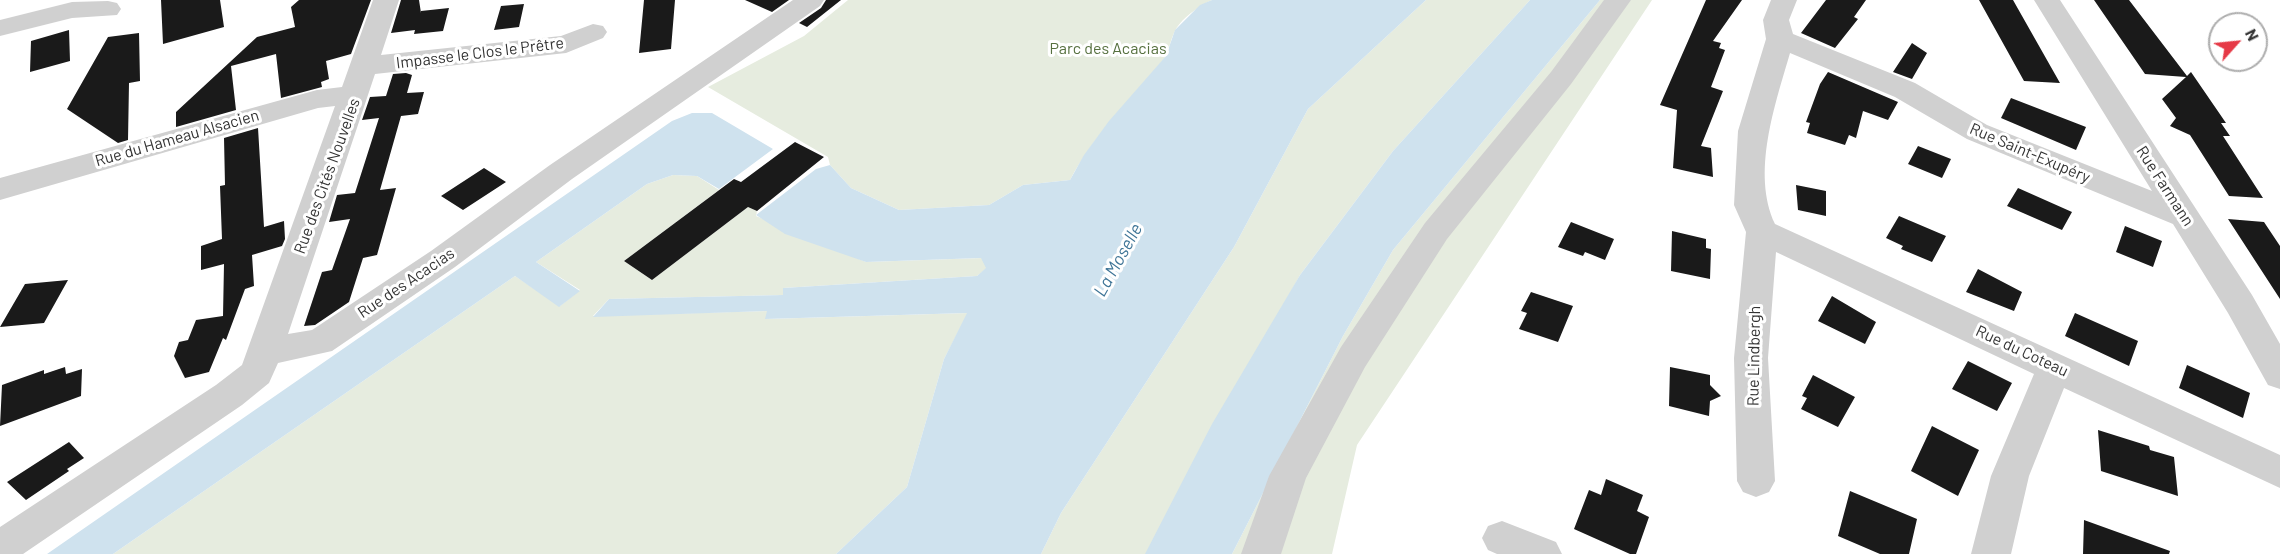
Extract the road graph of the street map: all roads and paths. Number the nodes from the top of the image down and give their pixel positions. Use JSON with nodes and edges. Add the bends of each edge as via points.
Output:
{"nodes":[{"id":1,"x":386,"y":0,"type":"edge"},
{"id":2,"x":811,"y":0,"type":"edge"},
{"id":3,"x":1618,"y":0,"type":"edge"},
{"id":4,"x":1784,"y":0,"type":"edge"},
{"id":5,"x":2048,"y":0,"type":"edge"},
{"id":6,"x":108,"y":9,"type":"dead end"},
{"id":7,"x":0,"y":28,"type":"edge"},
{"id":8,"x":593,"y":32,"type":"dead end"},
{"id":9,"x":1780,"y":39,"type":"junction"},
{"id":10,"x":365,"y":66,"type":"junction"},
{"id":11,"x":355,"y":95,"type":"junction"},
{"id":12,"x":0,"y":189,"type":"edge"},
{"id":13,"x":2184,"y":216,"type":"junction"},
{"id":14,"x":1762,"y":232,"type":"junction"},
{"id":15,"x":266,"y":351,"type":"junction"},
{"id":16,"x":2055,"y":366,"type":"junction"},
{"id":17,"x":2280,"y":375,"type":"edge"},
{"id":18,"x":2280,"y":472,"type":"edge"},
{"id":19,"x":1756,"y":481,"type":"dead end"},
{"id":20,"x":1502,"y":538,"type":"dead end"},
{"id":21,"x":0,"y":548,"type":"edge"},
{"id":22,"x":1261,"y":554,"type":"edge"},
{"id":23,"x":1542,"y":554,"type":"edge"},
{"id":24,"x":1991,"y":554,"type":"edge"}],
"edges":[{"from":1,"to":10,"type":"street","name":"Rue des Cités Nouvelles"},
{"from":2,"to":15,"type":"street","name":"Rue des Acacias","via":[[320,342]]},
{"from":3,"to":22,"type":"street","via":[[1561,78],[1436,231],[1353,357],[1288,476]]},
{"from":4,"to":9,"type":"street","via":[[1776,20]]},
{"from":5,"to":13,"type":"street","name":"Rue Farmann"},
{"from":6,"to":7,"type":"street","via":[[72,10]]},
{"from":8,"to":10,"type":"street","name":"Impasse le Clos le Prêtre","via":[[566,44]]},
{"from":9,"to":13,"type":"street","name":"Rue Saint-Exupéry","via":[[1905,90],[1977,132]]},
{"from":9,"to":14,"type":"street","via":[[1754,131],[1750,205]]},
{"from":10,"to":11,"type":"street","name":"Rue des Cités Nouvelles"},
{"from":11,"to":12,"type":"street","name":"Rue du Hameau Alsacien","via":[[317,99]]},
{"from":11,"to":15,"type":"street","name":"Rue des Cités Nouvelles"},
{"from":13,"to":17,"type":"street","name":"Rue Farmann"},
{"from":14,"to":16,"type":"street","name":"Rue du Coteau"},
{"from":14,"to":19,"type":"street","name":"Rue Lindbergh","via":[[1751,358]]},
{"from":15,"to":21,"type":"street","via":[[257,373],[229,395]]},
{"from":16,"to":18,"type":"street","name":"Rue du Coteau"},
{"from":16,"to":24,"type":"street","via":[[2010,476]]},
{"from":20,"to":23,"type":"street"}]}
